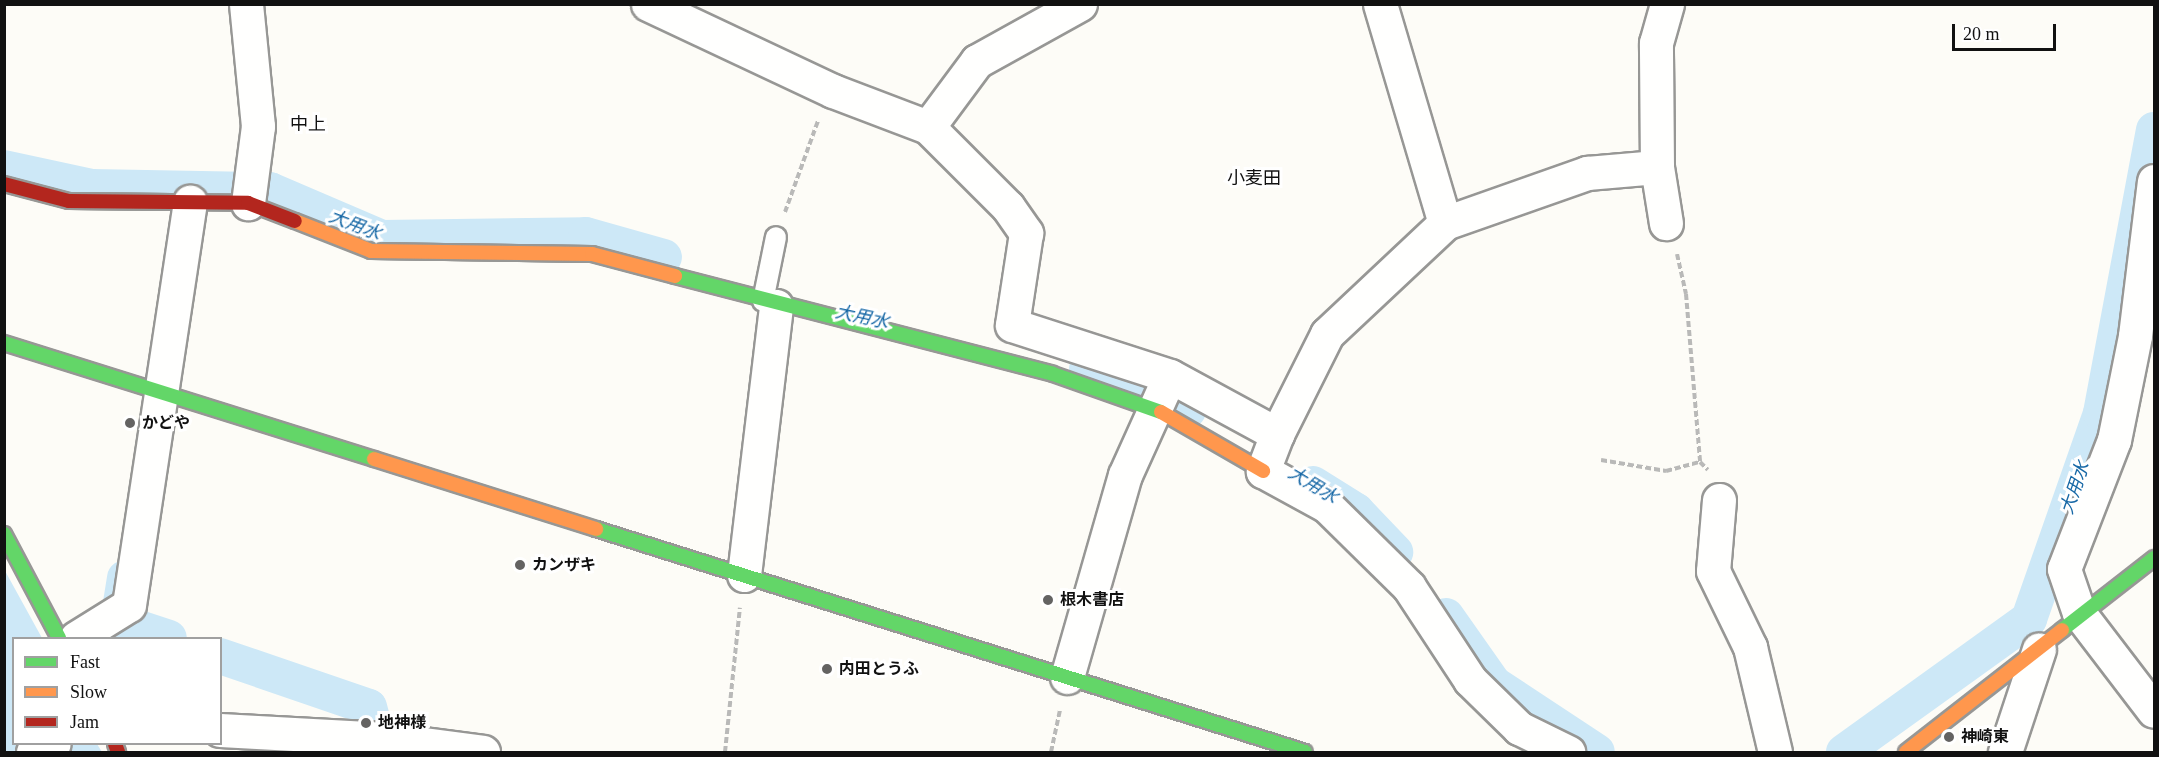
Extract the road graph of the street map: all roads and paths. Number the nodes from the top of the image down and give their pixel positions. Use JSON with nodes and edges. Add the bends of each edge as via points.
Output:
{"nodes":[{"id":1,"x":246,"y":4,"type":"edge"},
{"id":2,"x":648,"y":4,"type":"edge"},
{"id":3,"x":1080,"y":4,"type":"edge"},
{"id":4,"x":1380,"y":4,"type":"edge"},
{"id":5,"x":1666,"y":4,"type":"edge"},
{"id":6,"x":829,"y":89,"type":"junction"},
{"id":7,"x":928,"y":127,"type":"junction"},
{"id":8,"x":1657,"y":167,"type":"junction"},
{"id":9,"x":2154,"y":181,"type":"edge"},
{"id":10,"x":4,"y":184,"type":"edge"},
{"id":11,"x":250,"y":192,"type":"junction"},
{"id":12,"x":190,"y":202,"type":"junction"},
{"id":13,"x":1445,"y":223,"type":"junction"},
{"id":14,"x":1666,"y":223,"type":"joint"},
{"id":15,"x":776,"y":237,"type":"joint"},
{"id":16,"x":770,"y":304,"type":"junction"},
{"id":17,"x":4,"y":343,"type":"edge"},
{"id":18,"x":1008,"y":344,"type":"junction"},
{"id":19,"x":161,"y":393,"type":"junction"},
{"id":20,"x":1162,"y":393,"type":"junction"},
{"id":21,"x":1270,"y":453,"type":"junction"},
{"id":22,"x":1601,"y":460,"type":"dead end"},
{"id":23,"x":1700,"y":462,"type":"junction"},
{"id":24,"x":1719,"y":500,"type":"joint"},
{"id":25,"x":4,"y":534,"type":"edge"},
{"id":26,"x":2154,"y":558,"type":"edge"},
{"id":27,"x":744,"y":575,"type":"junction"},
{"id":28,"x":2079,"y":613,"type":"junction"},
{"id":29,"x":58,"y":637,"type":"edge"},
{"id":30,"x":79,"y":637,"type":"edge"},
{"id":31,"x":2039,"y":649,"type":"junction"},
{"id":32,"x":1067,"y":677,"type":"junction"},
{"id":33,"x":2154,"y":711,"type":"edge"},
{"id":34,"x":222,"y":730,"type":"edge"},
{"id":35,"x":52,"y":745,"type":"edge"},
{"id":36,"x":33,"y":753,"type":"edge"},
{"id":37,"x":483,"y":753,"type":"edge"},
{"id":38,"x":725,"y":753,"type":"edge"},
{"id":39,"x":1051,"y":753,"type":"edge"},
{"id":40,"x":1305,"y":753,"type":"edge"},
{"id":41,"x":1568,"y":753,"type":"edge"},
{"id":42,"x":1775,"y":753,"type":"edge"},
{"id":43,"x":1906,"y":753,"type":"edge"},
{"id":44,"x":2004,"y":753,"type":"edge"}],
"edges":[{"from":1,"to":11,"type":"street","via":[[258,126]]},
{"from":2,"to":6,"type":"street"},
{"from":3,"to":7,"type":"street","via":[[978,61]]},
{"from":4,"to":13,"type":"street"},
{"from":5,"to":8,"type":"street","via":[[1656,43]]},
{"from":6,"to":7,"type":"street"},
{"from":6,"to":15,"type":"path"},
{"from":7,"to":18,"type":"street","via":[[1008,207],[1026,233]]},
{"from":8,"to":13,"type":"street","via":[[1587,173]]},
{"from":8,"to":14,"type":"street"},
{"from":9,"to":28,"type":"street","via":[[2135,336],[2114,440],[2064,569]]},
{"from":10,"to":12,"type":"street","via":[[69,201]]},
{"from":11,"to":12,"type":"street"},
{"from":11,"to":16,"type":"street","via":[[371,250],[592,254]]},
{"from":12,"to":19,"type":"street"},
{"from":13,"to":21,"type":"street","via":[[1328,334]]},
{"from":14,"to":23,"type":"path","via":[[1686,294]]},
{"from":15,"to":16,"type":"lane","via":[[766,266]]},
{"from":16,"to":18,"type":"street"},
{"from":16,"to":27,"type":"street"},
{"from":17,"to":19,"type":"street"},
{"from":18,"to":20,"type":"street"},
{"from":19,"to":27,"type":"street"},
{"from":19,"to":30,"type":"street","via":[[129,605]]},
{"from":20,"to":21,"type":"street"},
{"from":20,"to":32,"type":"street","via":[[1125,475]]},
{"from":21,"to":41,"type":"street","via":[[1409,587],[1470,680],[1519,728]]},
{"from":22,"to":23,"type":"path","via":[[1666,471]]},
{"from":23,"to":24,"type":"path","via":[[1716,478]]},
{"from":24,"to":42,"type":"street","via":[[1713,571],[1750,647]]},
{"from":25,"to":29,"type":"street"},
{"from":26,"to":28,"type":"street"},
{"from":27,"to":32,"type":"street"},
{"from":27,"to":38,"type":"path"},
{"from":28,"to":31,"type":"street"},
{"from":28,"to":33,"type":"street"},
{"from":31,"to":43,"type":"street"},
{"from":31,"to":44,"type":"street"},
{"from":32,"to":39,"type":"path"},
{"from":32,"to":40,"type":"street"},
{"from":34,"to":37,"type":"street","via":[[386,740]]},
{"from":35,"to":36,"type":"street"}]}
